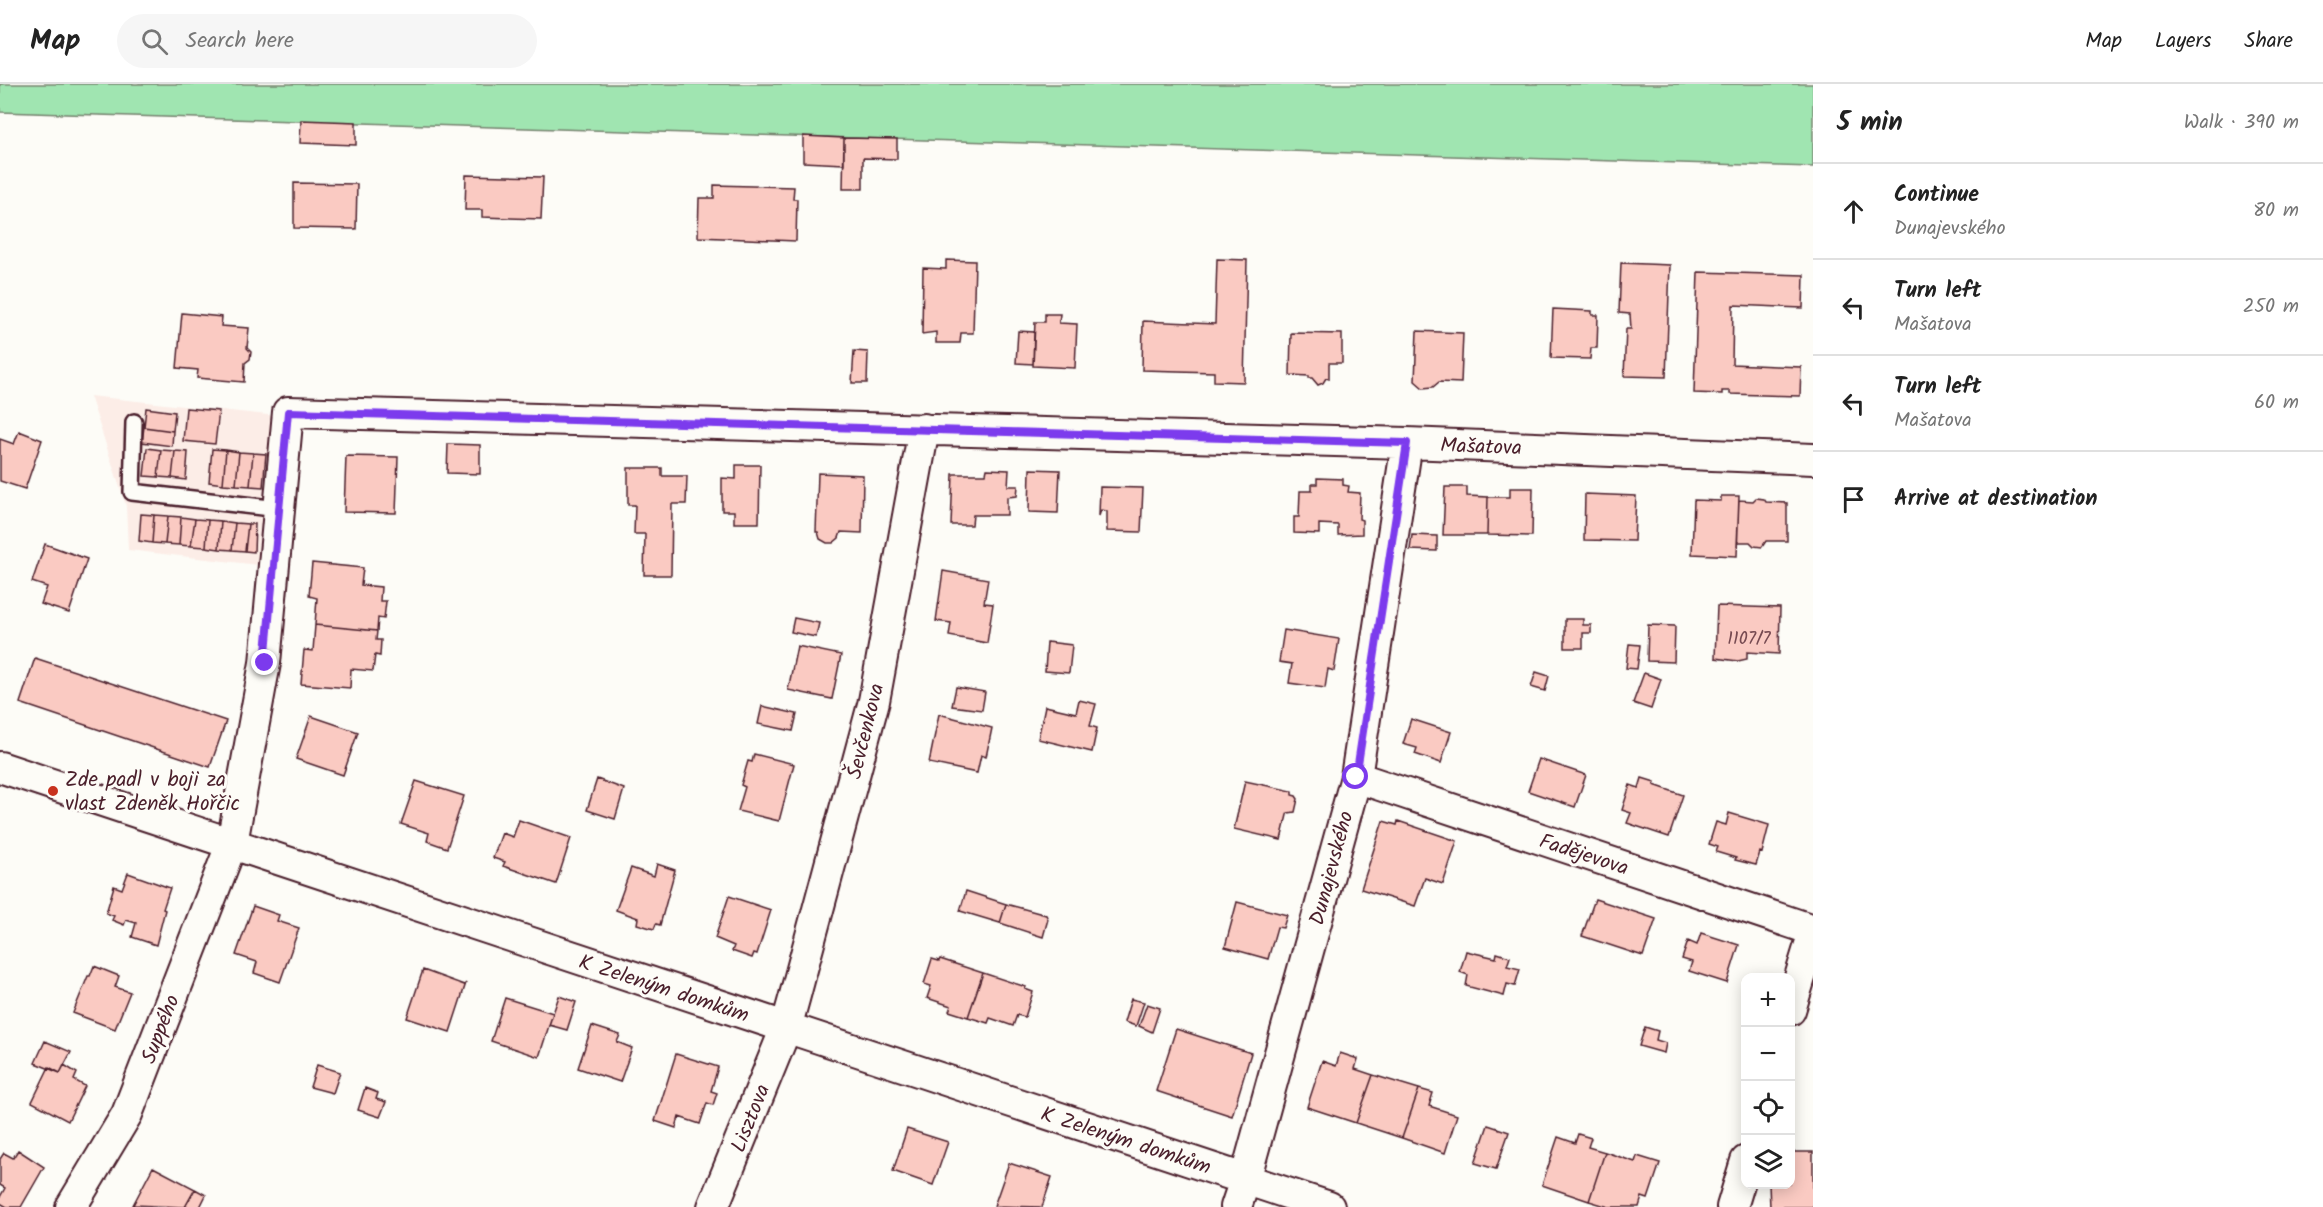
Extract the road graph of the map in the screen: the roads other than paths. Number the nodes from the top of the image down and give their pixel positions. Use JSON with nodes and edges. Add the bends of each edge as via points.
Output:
{"nodes":[{"id":1,"x":134,"y":422,"type":"dead end"},
{"id":2,"x":924,"y":429,"type":"junction"},
{"id":3,"x":1407,"y":443,"type":"junction"},
{"id":4,"x":1813,"y":459,"type":"edge"},
{"id":5,"x":279,"y":509,"type":"junction"},
{"id":6,"x":0,"y":767,"type":"edge"},
{"id":7,"x":1356,"y":777,"type":"junction"},
{"id":8,"x":232,"y":843,"type":"junction"},
{"id":9,"x":1813,"y":930,"type":"edge"},
{"id":10,"x":1813,"y":935,"type":"edge"},
{"id":11,"x":1795,"y":996,"type":"edge"},
{"id":12,"x":786,"y":1028,"type":"junction"},
{"id":13,"x":1741,"y":1177,"type":"edge"},
{"id":14,"x":1240,"y":1193,"type":"edge"},
{"id":15,"x":71,"y":1207,"type":"edge"},
{"id":16,"x":714,"y":1207,"type":"edge"},
{"id":17,"x":1329,"y":1207,"type":"edge"},
{"id":18,"x":1732,"y":1207,"type":"edge"}],
"edges":[{"from":1,"to":5,"type":"lane","via":[[132,492]]},
{"from":2,"to":3,"type":"street","name":"Mašatova"},
{"from":2,"to":5,"type":"street","name":"Mašatova","via":[[288,412]]},
{"from":2,"to":12,"type":"street","name":"Ševčenkova","via":[[874,701]]},
{"from":3,"to":4,"type":"street","name":"Mašatova"},
{"from":3,"to":7,"type":"street","name":"Dunajevského"},
{"from":5,"to":8,"type":"street","name":"Mašatova","via":[[265,663]]},
{"from":6,"to":8,"type":"street","name":"K Zeleným domkům"},
{"from":7,"to":9,"type":"street","name":"Fadějevova"},
{"from":7,"to":14,"type":"street","name":"Dunajevského"},
{"from":8,"to":12,"type":"street","name":"K Zeleným domkům"},
{"from":8,"to":15,"type":"street","name":"Suppého","via":[[127,1114]]},
{"from":10,"to":11,"type":"street"},
{"from":12,"to":14,"type":"street","name":"K Zeleným domkům"},
{"from":12,"to":16,"type":"street","name":"Lisztova"},
{"from":13,"to":18,"type":"street"},
{"from":14,"to":17,"type":"street","name":"K Zeleným domkům"}]}
